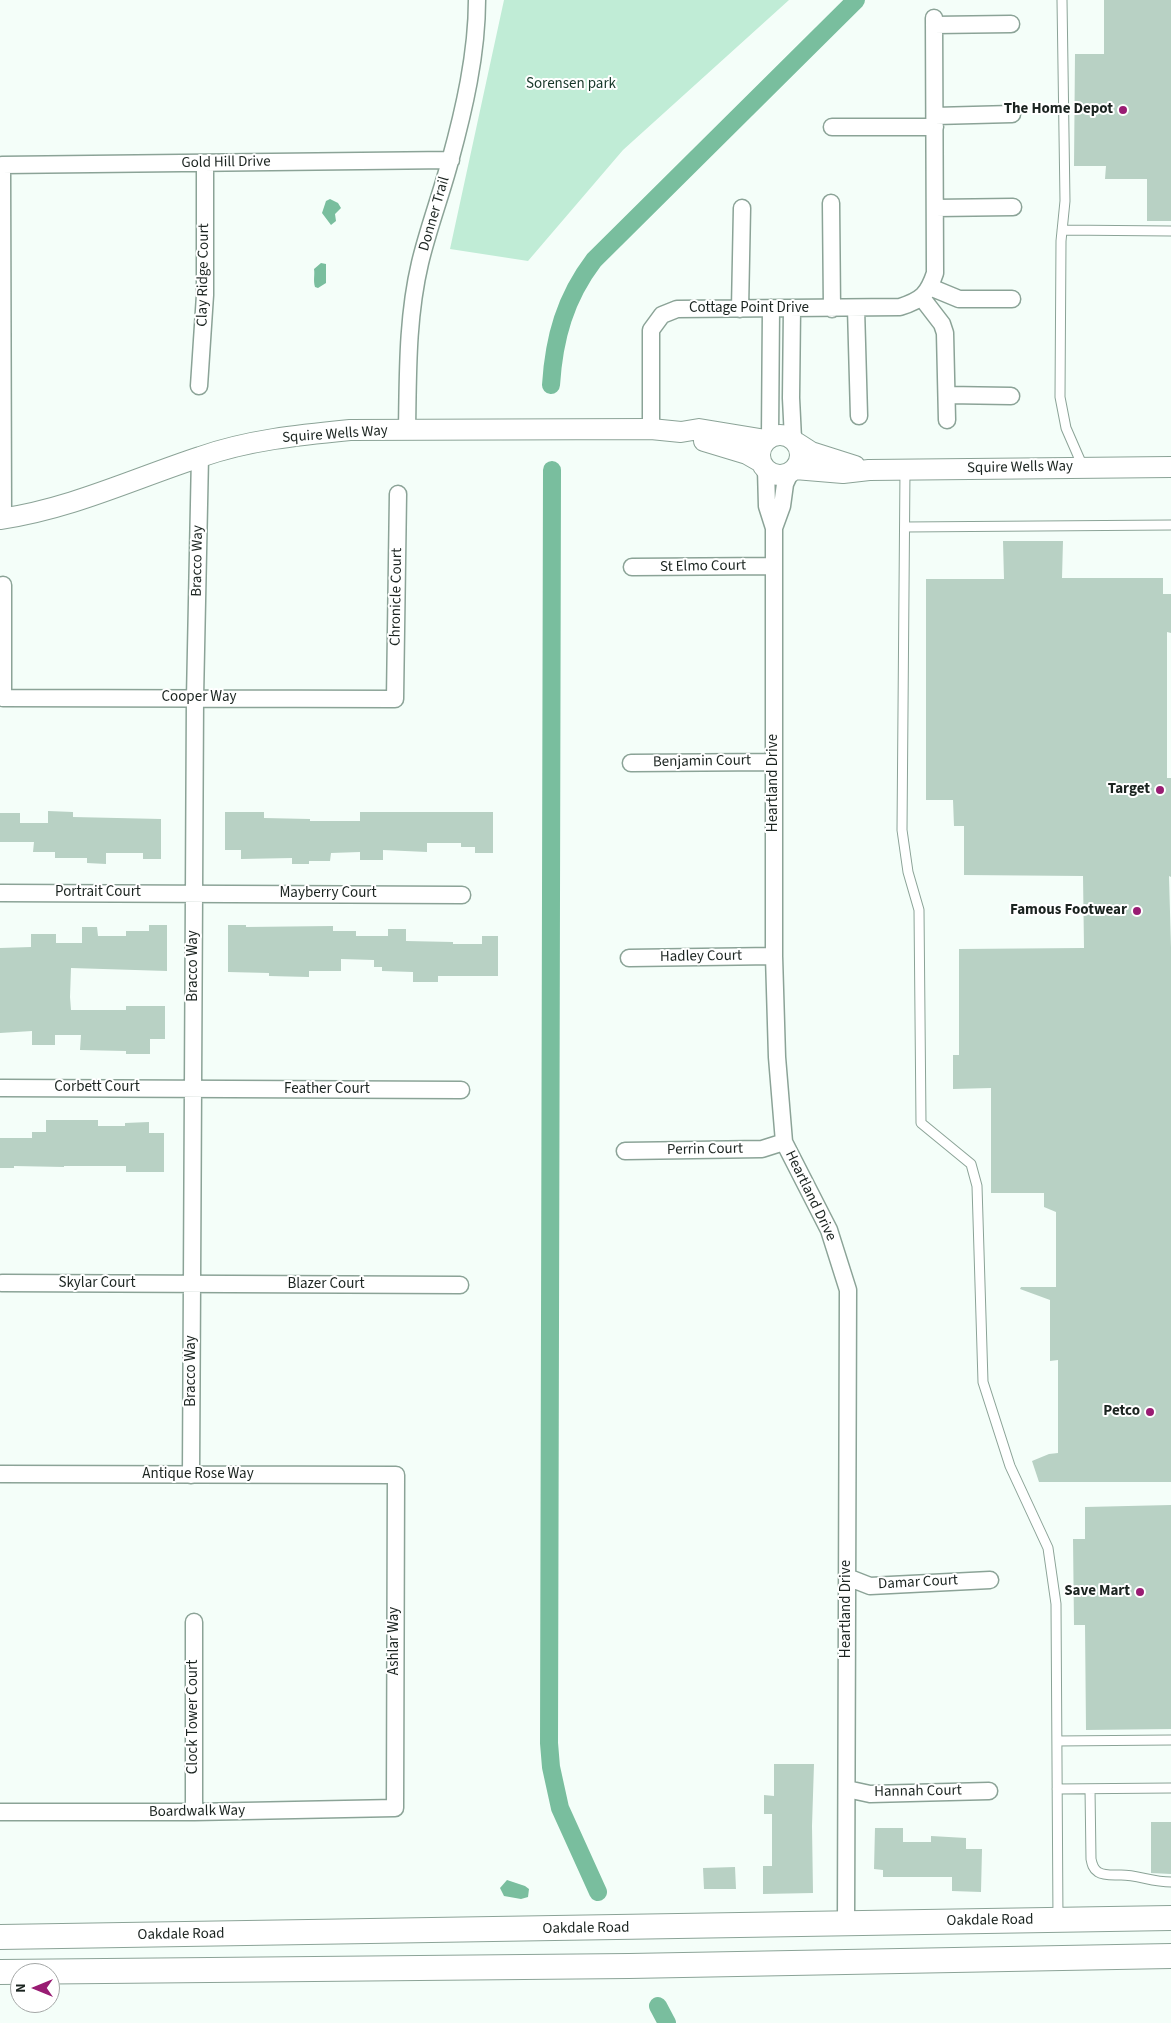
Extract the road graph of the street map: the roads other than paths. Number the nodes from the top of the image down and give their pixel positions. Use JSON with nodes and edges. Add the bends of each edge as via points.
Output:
{"nodes":[{"id":1,"x":477,"y":0,"type":"edge"},
{"id":2,"x":1062,"y":0,"type":"edge"},
{"id":3,"x":1011,"y":24,"type":"dead end"},
{"id":4,"x":1012,"y":114,"type":"dead end"},
{"id":5,"x":935,"y":121,"type":"junction"},
{"id":6,"x":832,"y":127,"type":"dead end"},
{"id":7,"x":451,"y":160,"type":"junction"},
{"id":8,"x":205,"y":163,"type":"junction"},
{"id":9,"x":831,"y":203,"type":"dead end"},
{"id":10,"x":1013,"y":207,"type":"dead end"},
{"id":11,"x":742,"y":208,"type":"dead end"},
{"id":12,"x":935,"y":208,"type":"junction"},
{"id":13,"x":1062,"y":230,"type":"junction"},
{"id":14,"x":1171,"y":231,"type":"edge"},
{"id":15,"x":926,"y":292,"type":"junction"},
{"id":16,"x":1012,"y":299,"type":"dead end"},
{"id":17,"x":740,"y":308,"type":"junction"},
{"id":18,"x":771,"y":308,"type":"junction"},
{"id":19,"x":792,"y":308,"type":"junction"},
{"id":20,"x":832,"y":308,"type":"junction"},
{"id":21,"x":856,"y":308,"type":"junction"},
{"id":22,"x":771,"y":371,"type":"junction"},
{"id":23,"x":791,"y":372,"type":"junction"},
{"id":24,"x":199,"y":386,"type":"dead end"},
{"id":25,"x":947,"y":395,"type":"junction"},
{"id":26,"x":1011,"y":396,"type":"dead end"},
{"id":27,"x":859,"y":416,"type":"dead end"},
{"id":28,"x":947,"y":420,"type":"dead end"},
{"id":29,"x":651,"y":429,"type":"junction"},
{"id":30,"x":408,"y":430,"type":"junction"},
{"id":31,"x":681,"y":432,"type":"junction"},
{"id":32,"x":768,"y":438,"type":"junction"},
{"id":33,"x":795,"y":441,"type":"junction"},
{"id":34,"x":200,"y":456,"type":"junction"},
{"id":35,"x":763,"y":465,"type":"junction"},
{"id":36,"x":1083,"y":467,"type":"junction"},
{"id":37,"x":1171,"y":467,"type":"edge"},
{"id":38,"x":869,"y":470,"type":"junction"},
{"id":39,"x":905,"y":470,"type":"junction"},
{"id":40,"x":792,"y":471,"type":"junction"},
{"id":41,"x":398,"y":494,"type":"dead end"},
{"id":42,"x":1,"y":519,"type":"edge"},
{"id":43,"x":1171,"y":525,"type":"edge"},
{"id":44,"x":905,"y":527,"type":"junction"},
{"id":45,"x":774,"y":528,"type":"junction"},
{"id":46,"x":774,"y":566,"type":"junction"},
{"id":47,"x":632,"y":568,"type":"dead end"},
{"id":48,"x":2,"y":585,"type":"dead end"},
{"id":49,"x":195,"y":698,"type":"junction"},
{"id":50,"x":395,"y":700,"type":"joint"},
{"id":51,"x":774,"y":762,"type":"junction"},
{"id":52,"x":630,"y":763,"type":"dead end"},
{"id":53,"x":1,"y":893,"type":"edge"},
{"id":54,"x":194,"y":894,"type":"junction"},
{"id":55,"x":462,"y":895,"type":"dead end"},
{"id":56,"x":774,"y":956,"type":"junction"},
{"id":57,"x":629,"y":958,"type":"dead end"},
{"id":58,"x":2,"y":1088,"type":"dead end"},
{"id":59,"x":193,"y":1089,"type":"junction"},
{"id":60,"x":461,"y":1090,"type":"dead end"},
{"id":61,"x":784,"y":1142,"type":"junction"},
{"id":62,"x":625,"y":1151,"type":"dead end"},
{"id":63,"x":2,"y":1283,"type":"dead end"},
{"id":64,"x":192,"y":1284,"type":"junction"},
{"id":65,"x":460,"y":1286,"type":"dead end"},
{"id":66,"x":0,"y":1474,"type":"edge"},
{"id":67,"x":191,"y":1475,"type":"junction"},
{"id":68,"x":396,"y":1475,"type":"joint"},
{"id":69,"x":847,"y":1577,"type":"junction"},
{"id":70,"x":990,"y":1580,"type":"dead end"},
{"id":71,"x":194,"y":1622,"type":"dead end"},
{"id":72,"x":1171,"y":1740,"type":"edge"},
{"id":73,"x":1057,"y":1741,"type":"junction"},
{"id":74,"x":1171,"y":1788,"type":"edge"},
{"id":75,"x":846,"y":1789,"type":"junction"},
{"id":76,"x":1057,"y":1789,"type":"junction"},
{"id":77,"x":1090,"y":1789,"type":"junction"},
{"id":78,"x":989,"y":1791,"type":"dead end"},
{"id":79,"x":395,"y":1808,"type":"joint"},
{"id":80,"x":0,"y":1812,"type":"edge"},
{"id":81,"x":194,"y":1812,"type":"junction"},
{"id":82,"x":1171,"y":1882,"type":"edge"},
{"id":83,"x":1171,"y":1918,"type":"edge"},
{"id":84,"x":1058,"y":1920,"type":"junction"},
{"id":85,"x":846,"y":1923,"type":"junction"},
{"id":86,"x":0,"y":1937,"type":"edge"},
{"id":87,"x":1171,"y":1956,"type":"edge"},
{"id":88,"x":0,"y":1972,"type":"edge"}],
"edges":[{"from":1,"to":7,"type":"street","name":"Donner Trail","via":[[474,45]]},
{"from":2,"to":13,"type":"lane","via":[[1065,201]]},
{"from":3,"to":5,"type":"street","via":[[934,21]]},
{"from":4,"to":5,"type":"street"},
{"from":5,"to":6,"type":"street"},
{"from":5,"to":12,"type":"street"},
{"from":7,"to":8,"type":"street","name":"Gold Hill Drive"},
{"from":7,"to":30,"type":"street","name":"Donner Trail","via":[[420,263],[412,310]]},
{"from":8,"to":24,"type":"street","name":"Clay Ridge Court","via":[[205,295]]},
{"from":8,"to":42,"type":"street","name":"Gold Hill Drive","via":[[2,165]]},
{"from":9,"to":20,"type":"street"},
{"from":10,"to":12,"type":"street"},
{"from":11,"to":17,"type":"street"},
{"from":12,"to":15,"type":"street","via":[[935,272]]},
{"from":13,"to":14,"type":"lane"},
{"from":13,"to":36,"type":"lane","via":[[1060,397],[1066,428]]},
{"from":15,"to":16,"type":"street","via":[[960,299]]},
{"from":15,"to":21,"type":"street","name":"Cottage Point Drive","via":[[900,307]]},
{"from":15,"to":25,"type":"street","via":[[945,333]]},
{"from":17,"to":18,"type":"street","name":"Cottage Point Drive"},
{"from":17,"to":29,"type":"street","name":"Cottage Point Drive","via":[[677,309],[662,315],[651,330]]},
{"from":18,"to":19,"type":"street","name":"Cottage Point Drive"},
{"from":18,"to":22,"type":"street"},
{"from":19,"to":20,"type":"street","name":"Cottage Point Drive"},
{"from":19,"to":23,"type":"street"},
{"from":20,"to":21,"type":"street","name":"Cottage Point Drive"},
{"from":21,"to":27,"type":"street"},
{"from":22,"to":23,"type":"street"},
{"from":22,"to":32,"type":"street"},
{"from":23,"to":33,"type":"street"},
{"from":25,"to":26,"type":"street"},
{"from":25,"to":28,"type":"street"},
{"from":29,"to":30,"type":"street","name":"Squire Wells Way"},
{"from":29,"to":31,"type":"street","name":"Squire Wells Way"},
{"from":30,"to":34,"type":"street","name":"Squire Wells Way","via":[[310,434],[237,446]]},
{"from":31,"to":32,"type":"street","name":"Squire Wells Way","via":[[699,429]]},
{"from":31,"to":35,"type":"street","name":"Squire Wells Way","via":[[747,454]]},
{"from":32,"to":33,"type":"street","via":[[778,434]]},
{"from":32,"to":35,"type":"street","via":[[760,454]]},
{"from":33,"to":38,"type":"street","name":"Squire Wells Way","via":[[811,452]]},
{"from":33,"to":40,"type":"street","via":[[801,456]]},
{"from":34,"to":42,"type":"street","name":"Squire Wells Way","via":[[83,500]]},
{"from":34,"to":49,"type":"street","name":"Bracco Way"},
{"from":35,"to":40,"type":"street","via":[[773,474]]},
{"from":35,"to":45,"type":"street","name":"Heartland Drive","via":[[767,506]]},
{"from":36,"to":37,"type":"street","name":"Squire Wells Way"},
{"from":36,"to":39,"type":"street","name":"Squire Wells Way"},
{"from":38,"to":39,"type":"street","name":"Squire Wells Way"},
{"from":38,"to":40,"type":"street","name":"Squire Wells Way","via":[[843,473]]},
{"from":39,"to":44,"type":"lane"},
{"from":40,"to":45,"type":"street","name":"Heartland Drive","via":[[785,484]]},
{"from":41,"to":50,"type":"street","name":"Chronicle Court"},
{"from":43,"to":44,"type":"lane"},
{"from":44,"to":73,"type":"lane","via":[[902,830],[908,872],[919,910],[921,1123],[971,1164],[978,1186],[983,1382],[1010,1466],[1048,1548],[1056,1604]]},
{"from":45,"to":46,"type":"street","name":"Heartland Drive"},
{"from":46,"to":47,"type":"street","name":"St Elmo Court"},
{"from":46,"to":51,"type":"street","name":"Heartland Drive"},
{"from":48,"to":49,"type":"street","name":"Cooper Way","via":[[3,698]]},
{"from":49,"to":50,"type":"street","name":"Cooper Way"},
{"from":49,"to":54,"type":"street","name":"Bracco Way"},
{"from":51,"to":52,"type":"street","name":"Benjamin Court"},
{"from":51,"to":56,"type":"street","name":"Heartland Drive"},
{"from":53,"to":54,"type":"street","name":"Portrait Court"},
{"from":54,"to":55,"type":"street","name":"Mayberry Court"},
{"from":54,"to":59,"type":"street","name":"Bracco Way"},
{"from":56,"to":57,"type":"street","name":"Hadley Court"},
{"from":56,"to":61,"type":"street","name":"Heartland Drive","via":[[776,1057]]},
{"from":58,"to":59,"type":"street","name":"Corbett Court"},
{"from":59,"to":60,"type":"street","name":"Feather Court"},
{"from":59,"to":64,"type":"street","name":"Bracco Way"},
{"from":61,"to":62,"type":"street","name":"Perrin Court","via":[[762,1149]]},
{"from":61,"to":69,"type":"street","name":"Heartland Drive","via":[[829,1230],[848,1290]]},
{"from":63,"to":64,"type":"street","name":"Skylar Court"},
{"from":64,"to":65,"type":"street","name":"Blazer Court"},
{"from":64,"to":67,"type":"street","name":"Bracco Way"},
{"from":66,"to":67,"type":"street","name":"Antique Rose Way"},
{"from":67,"to":68,"type":"street","name":"Antique Rose Way"},
{"from":68,"to":79,"type":"street","name":"Ashlar Way"},
{"from":69,"to":70,"type":"street","name":"Damar Court","via":[[870,1586]]},
{"from":69,"to":75,"type":"street","name":"Heartland Drive"},
{"from":71,"to":81,"type":"street","name":"Clock Tower Court"},
{"from":72,"to":73,"type":"lane"},
{"from":73,"to":76,"type":"lane"},
{"from":74,"to":77,"type":"lane"},
{"from":75,"to":78,"type":"street","name":"Hannah Court","via":[[870,1794]]},
{"from":75,"to":85,"type":"street","name":"Heartland Drive"},
{"from":76,"to":77,"type":"lane"},
{"from":76,"to":84,"type":"lane"},
{"from":77,"to":82,"type":"lane","via":[[1093,1867],[1105,1875],[1131,1875],[1149,1881]]},
{"from":79,"to":81,"type":"street","name":"Boardwalk Way"},
{"from":80,"to":81,"type":"street","name":"Boardwalk Way"},
{"from":83,"to":84,"type":"main road","name":"Oakdale Road"},
{"from":84,"to":85,"type":"main road","name":"Oakdale Road"},
{"from":85,"to":86,"type":"main road","name":"Oakdale Road"},
{"from":87,"to":88,"type":"main road","via":[[629,1966]]}]}
